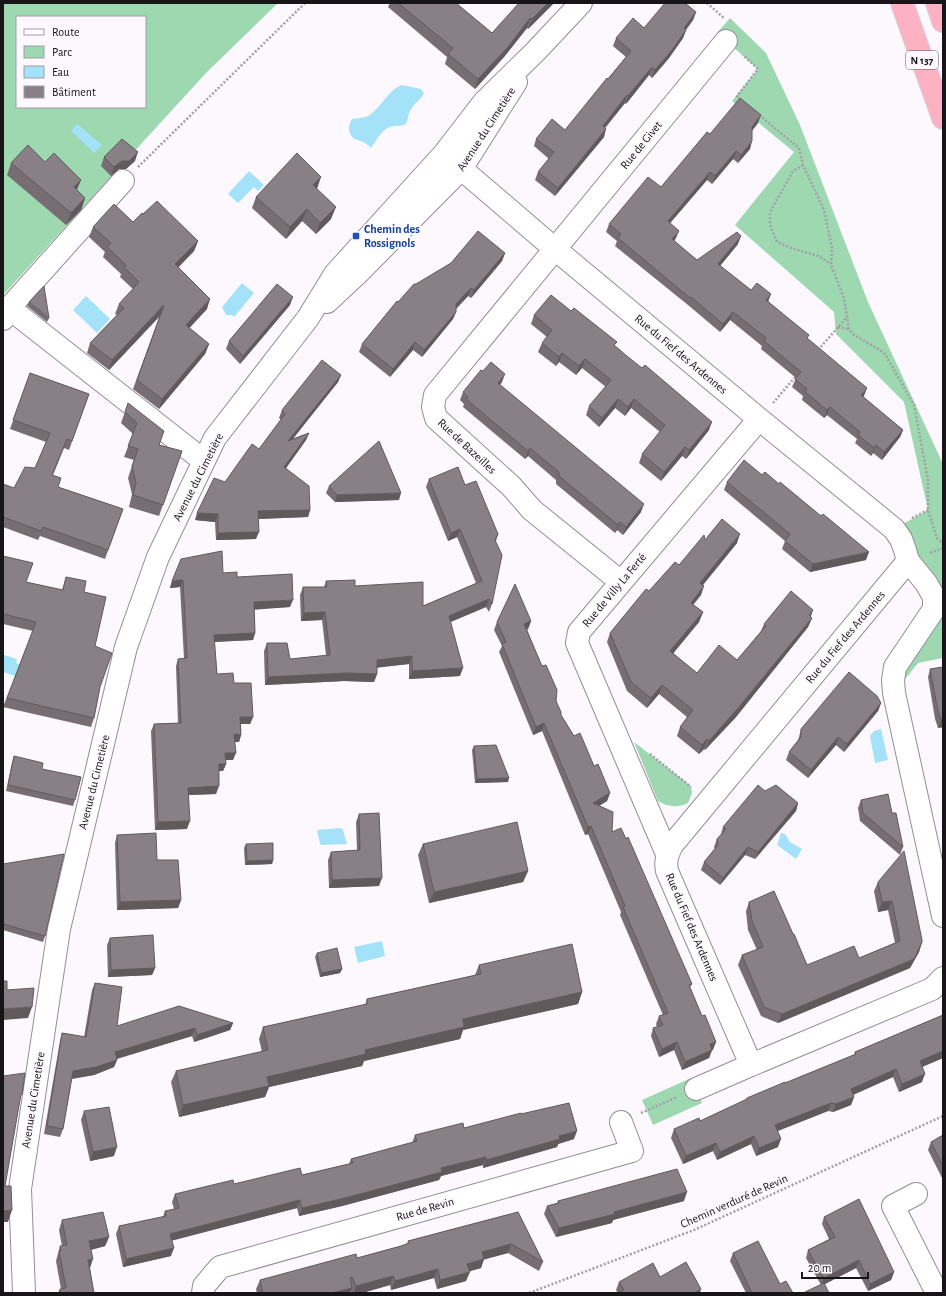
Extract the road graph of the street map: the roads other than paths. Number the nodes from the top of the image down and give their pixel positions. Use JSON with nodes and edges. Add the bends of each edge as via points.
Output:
{"nodes":[{"id":1,"x":579,"y":3,"type":"edge"},
{"id":2,"x":902,"y":3,"type":"edge"},
{"id":3,"x":937,"y":3,"type":"edge"},
{"id":4,"x":943,"y":21,"type":"edge"},
{"id":5,"x":726,"y":41,"type":"road end"},
{"id":6,"x":536,"y":51,"type":"junction"},
{"id":7,"x":943,"y":118,"type":"edge"},
{"id":8,"x":444,"y":154,"type":"junction"},
{"id":9,"x":461,"y":169,"type":"junction"},
{"id":10,"x":123,"y":182,"type":"road end"},
{"id":11,"x":555,"y":249,"type":"junction"},
{"id":12,"x":6,"y":313,"type":"edge"},
{"id":13,"x":308,"y":318,"type":"junction"},
{"id":14,"x":759,"y":419,"type":"junction"},
{"id":15,"x":204,"y":461,"type":"junction"},
{"id":16,"x":908,"y":561,"type":"junction"},
{"id":17,"x":621,"y":582,"type":"junction"},
{"id":18,"x":667,"y":854,"type":"junction"},
{"id":19,"x":943,"y":916,"type":"edge"},
{"id":20,"x":943,"y":978,"type":"edge"},
{"id":21,"x":751,"y":1065,"type":"junction"},
{"id":22,"x":696,"y":1089,"type":"road end"},
{"id":23,"x":621,"y":1122,"type":"road end"},
{"id":24,"x":11,"y":1191,"type":"edge"},
{"id":25,"x":916,"y":1194,"type":"dead end"},
{"id":26,"x":24,"y":1293,"type":"edge"},
{"id":27,"x":203,"y":1293,"type":"edge"},
{"id":28,"x":937,"y":1293,"type":"edge"}],
"edges":[{"from":1,"to":6,"type":"street","name":"Avenue du Cimetière"},
{"from":2,"to":7,"type":"highway","number":"N 137"},
{"from":3,"to":4,"type":"highway"},
{"from":5,"to":11,"type":"street","name":"Rue de Givet"},
{"from":6,"to":8,"type":"street","name":"Avenue du Cimetière","via":[[484,102]]},
{"from":6,"to":9,"type":"street","name":"Avenue du Cimetière"},
{"from":8,"to":9,"type":"street","name":"Rue du Fief des Ardennes"},
{"from":8,"to":13,"type":"street","name":"Avenue du Cimetière","via":[[335,274]]},
{"from":9,"to":11,"type":"street","name":"Rue du Fief des Ardennes"},
{"from":9,"to":13,"type":"street","name":"Avenue du Cimetière","via":[[358,274]]},
{"from":10,"to":12,"type":"street"},
{"from":11,"to":14,"type":"street","name":"Rue du Fief des Ardennes"},
{"from":11,"to":17,"type":"street","name":"Rue de Bazeilles","via":[[435,395],[433,407],[436,418],[511,486],[532,510]]},
{"from":12,"to":15,"type":"street"},
{"from":13,"to":15,"type":"street","name":"Avenue du Cimetière","via":[[215,438]]},
{"from":14,"to":16,"type":"street","name":"Rue du Fief des Ardennes","via":[[894,529],[901,539]]},
{"from":14,"to":17,"type":"street","name":"Rue de Villy La Ferté"},
{"from":15,"to":24,"type":"street","name":"Avenue du Cimetière","via":[[158,557],[125,652],[58,929]]},
{"from":16,"to":18,"type":"street","name":"Rue du Fief des Ardennes"},
{"from":16,"to":19,"type":"street","name":"Rue du Fief des Ardennes","via":[[934,597],[934,609],[895,667],[894,693]]},
{"from":17,"to":18,"type":"street","name":"Rue de Villy La Ferté","via":[[579,632],[577,643]]},
{"from":18,"to":21,"type":"street","name":"Rue du Fief des Ardennes","via":[[667,871]]},
{"from":20,"to":21,"type":"street","via":[[932,989]]},
{"from":21,"to":22,"type":"street"},
{"from":23,"to":27,"type":"street","name":"Rue de Revin","via":[[632,1151],[220,1267],[204,1286]]},
{"from":24,"to":26,"type":"street","name":"Avenue du Cimetière"},
{"from":25,"to":28,"type":"street","via":[[893,1206]]}]}
